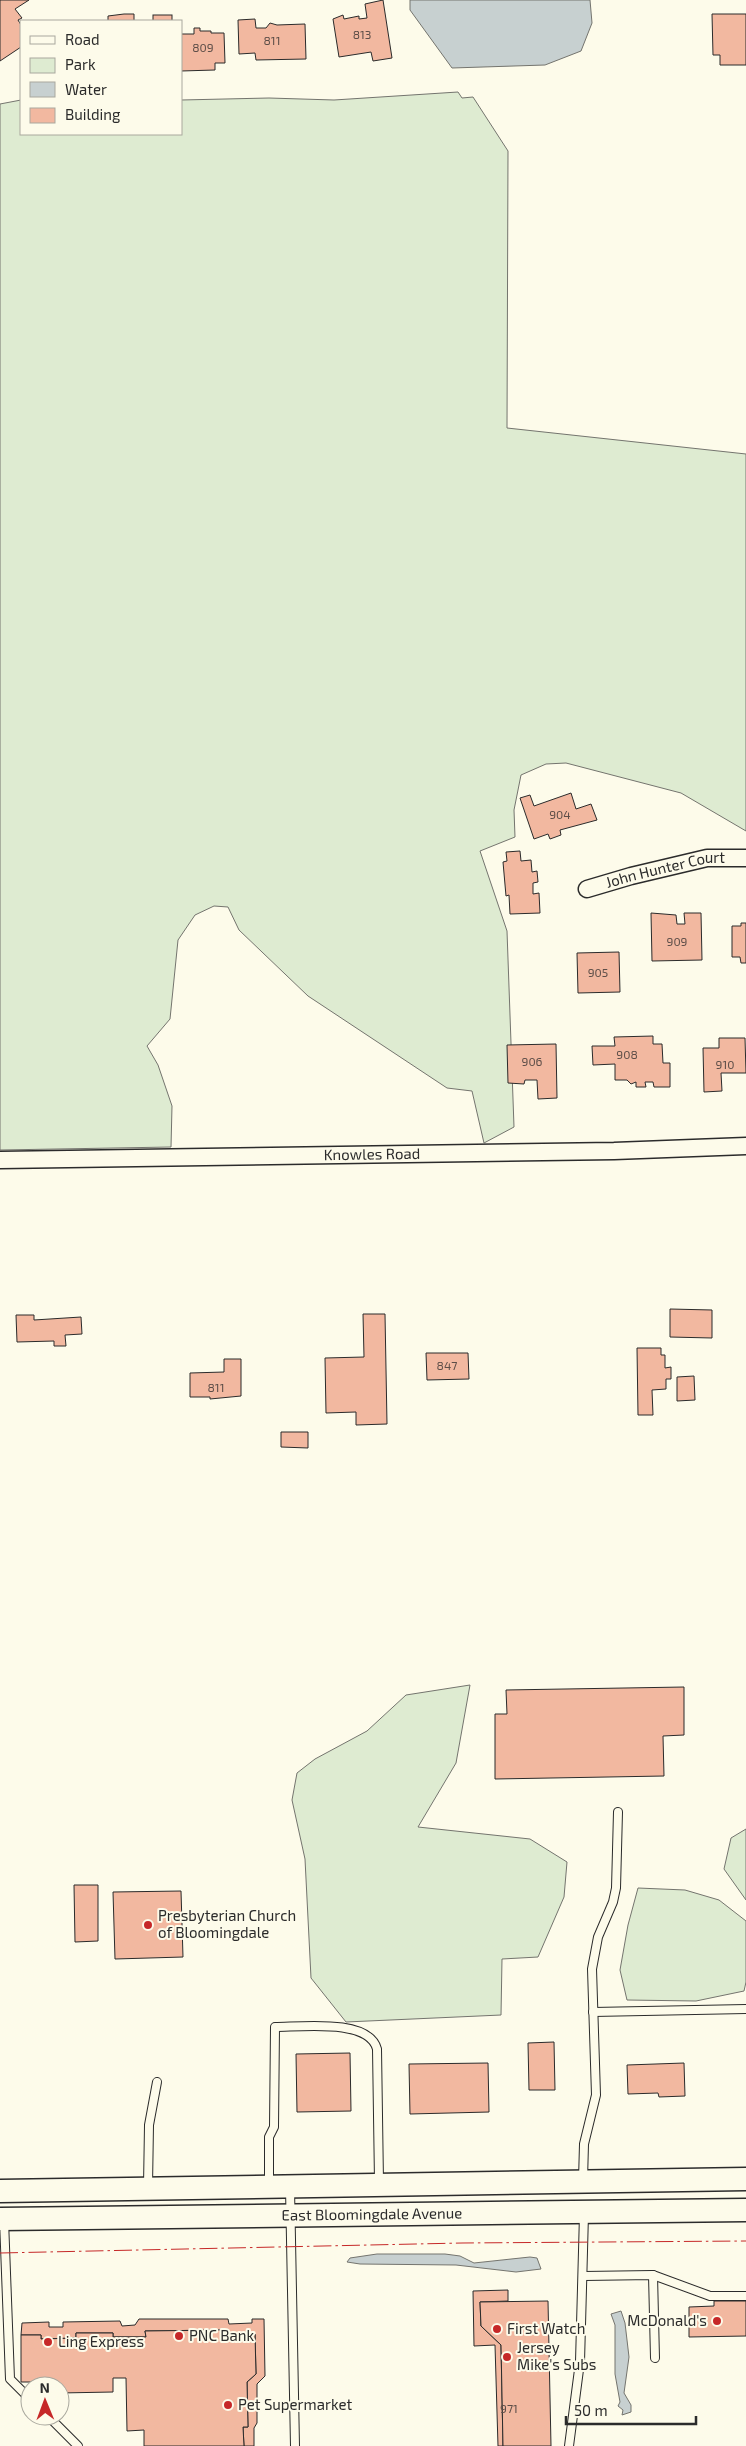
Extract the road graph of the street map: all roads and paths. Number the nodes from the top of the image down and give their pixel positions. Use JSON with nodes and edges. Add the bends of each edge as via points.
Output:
{"nodes":[{"id":1,"x":746,"y":858,"type":"edge"},
{"id":2,"x":587,"y":889,"type":"dead end"},
{"id":3,"x":746,"y":1146,"type":"edge"},
{"id":4,"x":0,"y":1160,"type":"edge"},
{"id":5,"x":618,"y":1812,"type":"dead end"},
{"id":6,"x":746,"y":2009,"type":"edge"},
{"id":7,"x":593,"y":2012,"type":"junction"},
{"id":8,"x":158,"y":2082,"type":"dead end"},
{"id":9,"x":746,"y":2179,"type":"edge"},
{"id":10,"x":584,"y":2182,"type":"junction"},
{"id":11,"x":379,"y":2184,"type":"junction"},
{"id":12,"x":280,"y":2185,"type":"junction"},
{"id":13,"x":148,"y":2188,"type":"junction"},
{"id":14,"x":0,"y":2190,"type":"edge"},
{"id":15,"x":746,"y":2210,"type":"edge"},
{"id":16,"x":584,"y":2212,"type":"junction"},
{"id":17,"x":291,"y":2216,"type":"junction"},
{"id":18,"x":2,"y":2220,"type":"edge"},
{"id":19,"x":653,"y":2275,"type":"junction"},
{"id":20,"x":584,"y":2276,"type":"junction"},
{"id":21,"x":746,"y":2296,"type":"edge"},
{"id":22,"x":655,"y":2358,"type":"dead end"},
{"id":23,"x":20,"y":2389,"type":"edge"},
{"id":24,"x":58,"y":2426,"type":"edge"},
{"id":25,"x":78,"y":2446,"type":"edge"},
{"id":26,"x":295,"y":2446,"type":"edge"},
{"id":27,"x":569,"y":2446,"type":"edge"}],
"edges":[{"from":1,"to":2,"type":"street","name":"John Hunter Court","via":[[707,858]]},
{"from":3,"to":4,"type":"street","name":"Knowles Road","via":[[594,1152]]},
{"from":5,"to":7,"type":"lane","via":[[616,1888],[594,1953]]},
{"from":6,"to":7,"type":"lane"},
{"from":7,"to":10,"type":"lane","via":[[596,2095],[584,2144]]},
{"from":8,"to":13,"type":"lane","via":[[149,2125]]},
{"from":9,"to":10,"type":"main road","name":"East Bloomingdale Avenue"},
{"from":10,"to":11,"type":"main road","name":"East Bloomingdale Avenue"},
{"from":11,"to":12,"type":"main road","name":"East Bloomingdale Avenue"},
{"from":11,"to":12,"type":"lane","via":[[377,2049],[373,2038],[360,2031],[338,2027],[275,2027],[274,2127],[269,2137]]},
{"from":12,"to":13,"type":"main road","name":"East Bloomingdale Avenue"},
{"from":12,"to":17,"type":"lane"},
{"from":13,"to":14,"type":"main road","name":"East Bloomingdale Avenue"},
{"from":15,"to":16,"type":"main road","name":"East Bloomingdale Avenue"},
{"from":16,"to":17,"type":"main road","name":"East Bloomingdale Avenue"},
{"from":16,"to":20,"type":"lane"},
{"from":17,"to":18,"type":"main road","name":"East Bloomingdale Avenue"},
{"from":17,"to":26,"type":"lane"},
{"from":18,"to":23,"type":"lane","via":[[10,2379]]},
{"from":19,"to":20,"type":"lane"},
{"from":19,"to":21,"type":"lane","via":[[710,2296]]},
{"from":19,"to":22,"type":"lane"},
{"from":20,"to":27,"type":"lane","via":[[580,2362]]},
{"from":24,"to":25,"type":"lane"}]}
